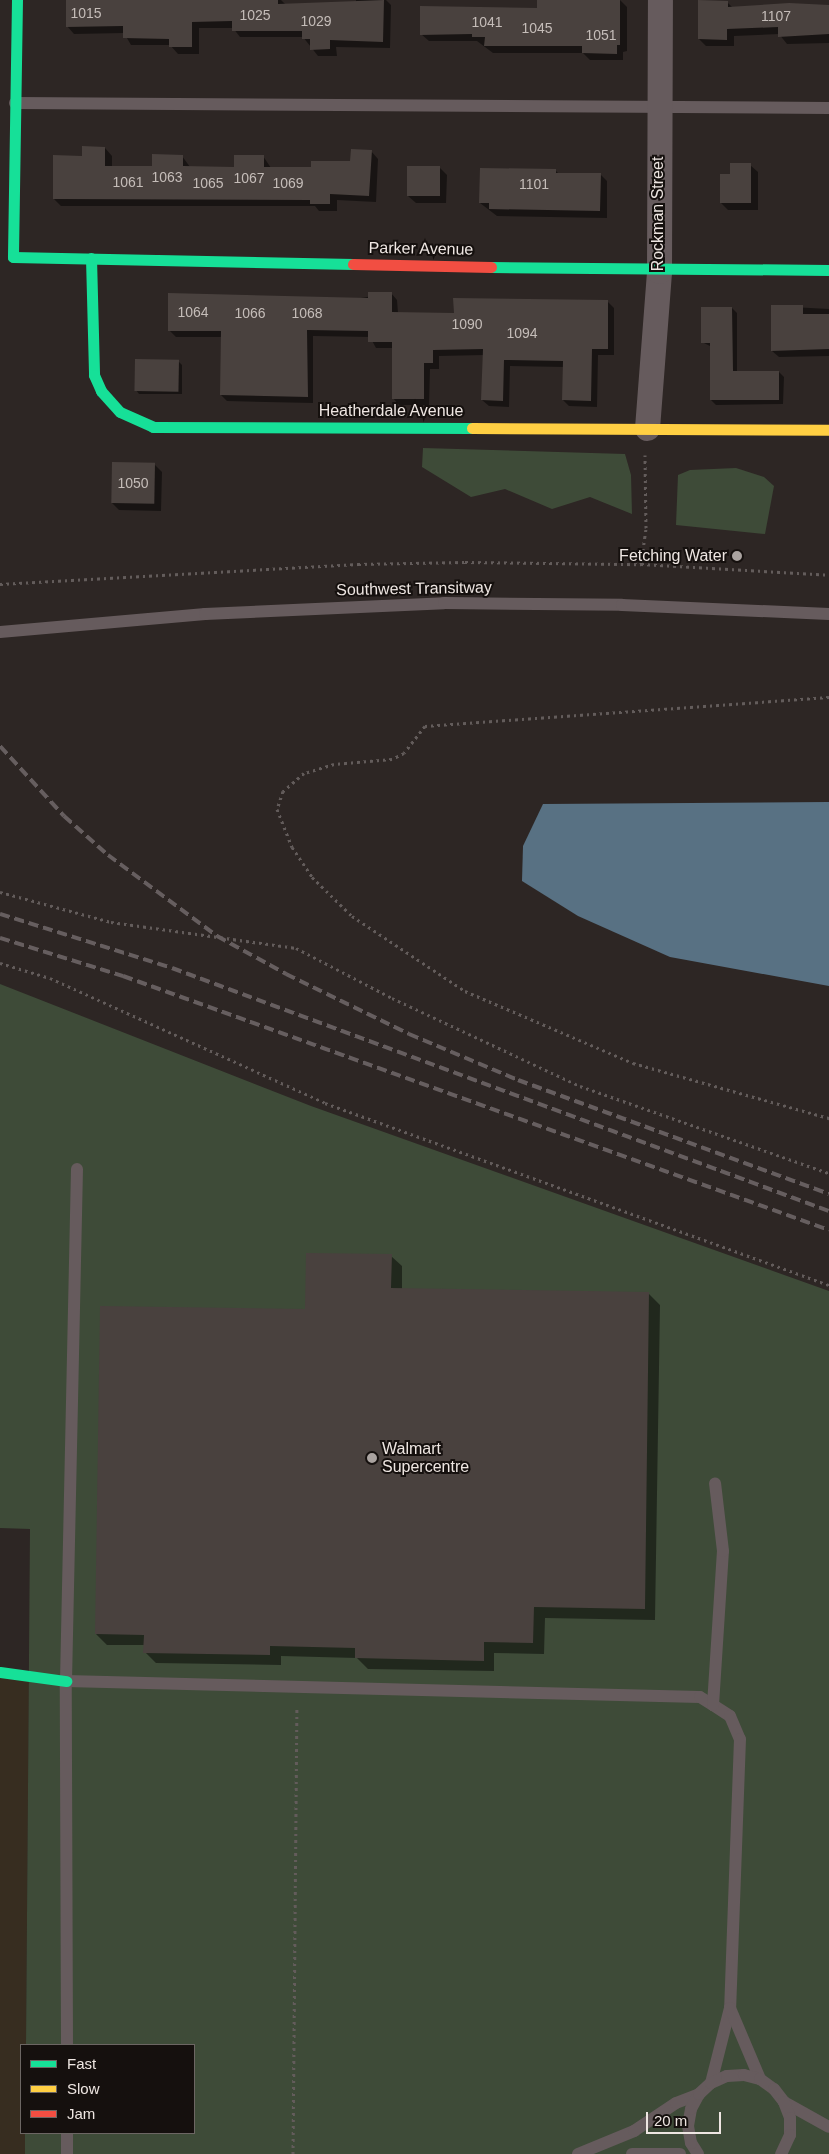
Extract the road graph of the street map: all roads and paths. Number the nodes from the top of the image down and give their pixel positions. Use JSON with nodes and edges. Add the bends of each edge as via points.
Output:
{"nodes":[{"id":1,"x":17,"y":0,"type":"edge"},
{"id":2,"x":660,"y":0,"type":"edge"},
{"id":3,"x":14,"y":103,"type":"junction"},
{"id":4,"x":659,"y":108,"type":"junction"},
{"id":5,"x":829,"y":108,"type":"edge"},
{"id":6,"x":91,"y":258,"type":"junction"},
{"id":7,"x":829,"y":270,"type":"edge"},
{"id":8,"x":658,"y":271,"type":"junction"},
{"id":9,"x":647,"y":428,"type":"junction"},
{"id":10,"x":829,"y":430,"type":"edge"},
{"id":11,"x":641,"y":564,"type":"junction"},
{"id":12,"x":829,"y":575,"type":"edge"},
{"id":13,"x":0,"y":584,"type":"edge"},
{"id":14,"x":829,"y":614,"type":"edge"},
{"id":15,"x":0,"y":632,"type":"edge"},
{"id":16,"x":829,"y":697,"type":"edge"},
{"id":17,"x":0,"y":892,"type":"edge"},
{"id":18,"x":0,"y":964,"type":"edge"},
{"id":19,"x":829,"y":1118,"type":"edge"},
{"id":20,"x":77,"y":1169,"type":"dead end"},
{"id":21,"x":829,"y":1173,"type":"edge"},
{"id":22,"x":829,"y":1285,"type":"edge"},
{"id":23,"x":715,"y":1483,"type":"dead end"},
{"id":24,"x":0,"y":1672,"type":"edge"},
{"id":25,"x":66,"y":1681,"type":"junction"},
{"id":26,"x":298,"y":1685,"type":"junction"},
{"id":27,"x":713,"y":1705,"type":"junction"},
{"id":28,"x":730,"y":2008,"type":"junction"},
{"id":29,"x":67,"y":2044,"type":"edge"},
{"id":30,"x":760,"y":2079,"type":"junction"},
{"id":31,"x":711,"y":2083,"type":"junction"},
{"id":32,"x":699,"y":2094,"type":"junction"},
{"id":33,"x":784,"y":2102,"type":"junction"},
{"id":34,"x":829,"y":2128,"type":"edge"},
{"id":35,"x":67,"y":2134,"type":"edge"},
{"id":36,"x":67,"y":2154,"type":"edge"},
{"id":37,"x":293,"y":2154,"type":"edge"},
{"id":38,"x":578,"y":2154,"type":"edge"},
{"id":39,"x":632,"y":2154,"type":"edge"},
{"id":40,"x":680,"y":2154,"type":"edge"},
{"id":41,"x":698,"y":2154,"type":"edge"},
{"id":42,"x":781,"y":2154,"type":"edge"}],
"edges":[{"from":1,"to":3,"type":"street"},
{"from":2,"to":4,"type":"street","name":"Rockman Street"},
{"from":3,"to":4,"type":"lane"},
{"from":3,"to":6,"type":"street","name":"Parker Avenue","via":[[13,257]]},
{"from":4,"to":5,"type":"lane"},
{"from":4,"to":8,"type":"street","name":"Rockman Street"},
{"from":6,"to":8,"type":"street","name":"Parker Avenue"},
{"from":6,"to":9,"type":"street","name":"Heatherdale Avenue","via":[[94,375],[102,391],[120,412],[153,427]]},
{"from":7,"to":8,"type":"street","name":"Parker Avenue"},
{"from":8,"to":9,"type":"street","name":"Rockman Street"},
{"from":9,"to":10,"type":"street","name":"Heatherdale Avenue"},
{"from":9,"to":11,"type":"path","via":[[646,528]]},
{"from":11,"to":12,"type":"path"},
{"from":11,"to":13,"type":"path","via":[[358,564]]},
{"from":14,"to":15,"type":"lane","name":"Southwest Transitway","via":[[622,605],[444,603],[204,614]]},
{"from":16,"to":19,"type":"path","via":[[425,726],[404,753],[392,759],[334,764],[304,773],[283,791],[276,809],[292,847],[319,884],[352,916],[465,991],[633,1063]]},
{"from":17,"to":21,"type":"path","via":[[111,922],[296,948],[392,998],[580,1086]]},
{"from":18,"to":22,"type":"path","via":[[50,978],[325,1103]]},
{"from":20,"to":25,"type":"lane"},
{"from":23,"to":27,"type":"lane","via":[[723,1551]]},
{"from":24,"to":25,"type":"street"},
{"from":25,"to":26,"type":"lane"},
{"from":25,"to":29,"type":"lane"},
{"from":26,"to":27,"type":"lane","via":[[700,1697]]},
{"from":26,"to":37,"type":"path"},
{"from":27,"to":28,"type":"lane","via":[[730,1716],[740,1739]]},
{"from":28,"to":30,"type":"lane"},
{"from":28,"to":31,"type":"lane"},
{"from":30,"to":31,"type":"lane","via":[[744,2075],[727,2076]]},
{"from":30,"to":33,"type":"lane"},
{"from":31,"to":32,"type":"lane"},
{"from":32,"to":38,"type":"lane","via":[[676,2103],[634,2131]]},
{"from":32,"to":41,"type":"lane","via":[[691,2109],[688,2126],[691,2143]]},
{"from":33,"to":34,"type":"lane"},
{"from":33,"to":42,"type":"lane","via":[[790,2118],[790,2135]]},
{"from":35,"to":36,"type":"lane"},
{"from":39,"to":40,"type":"lane"}]}
